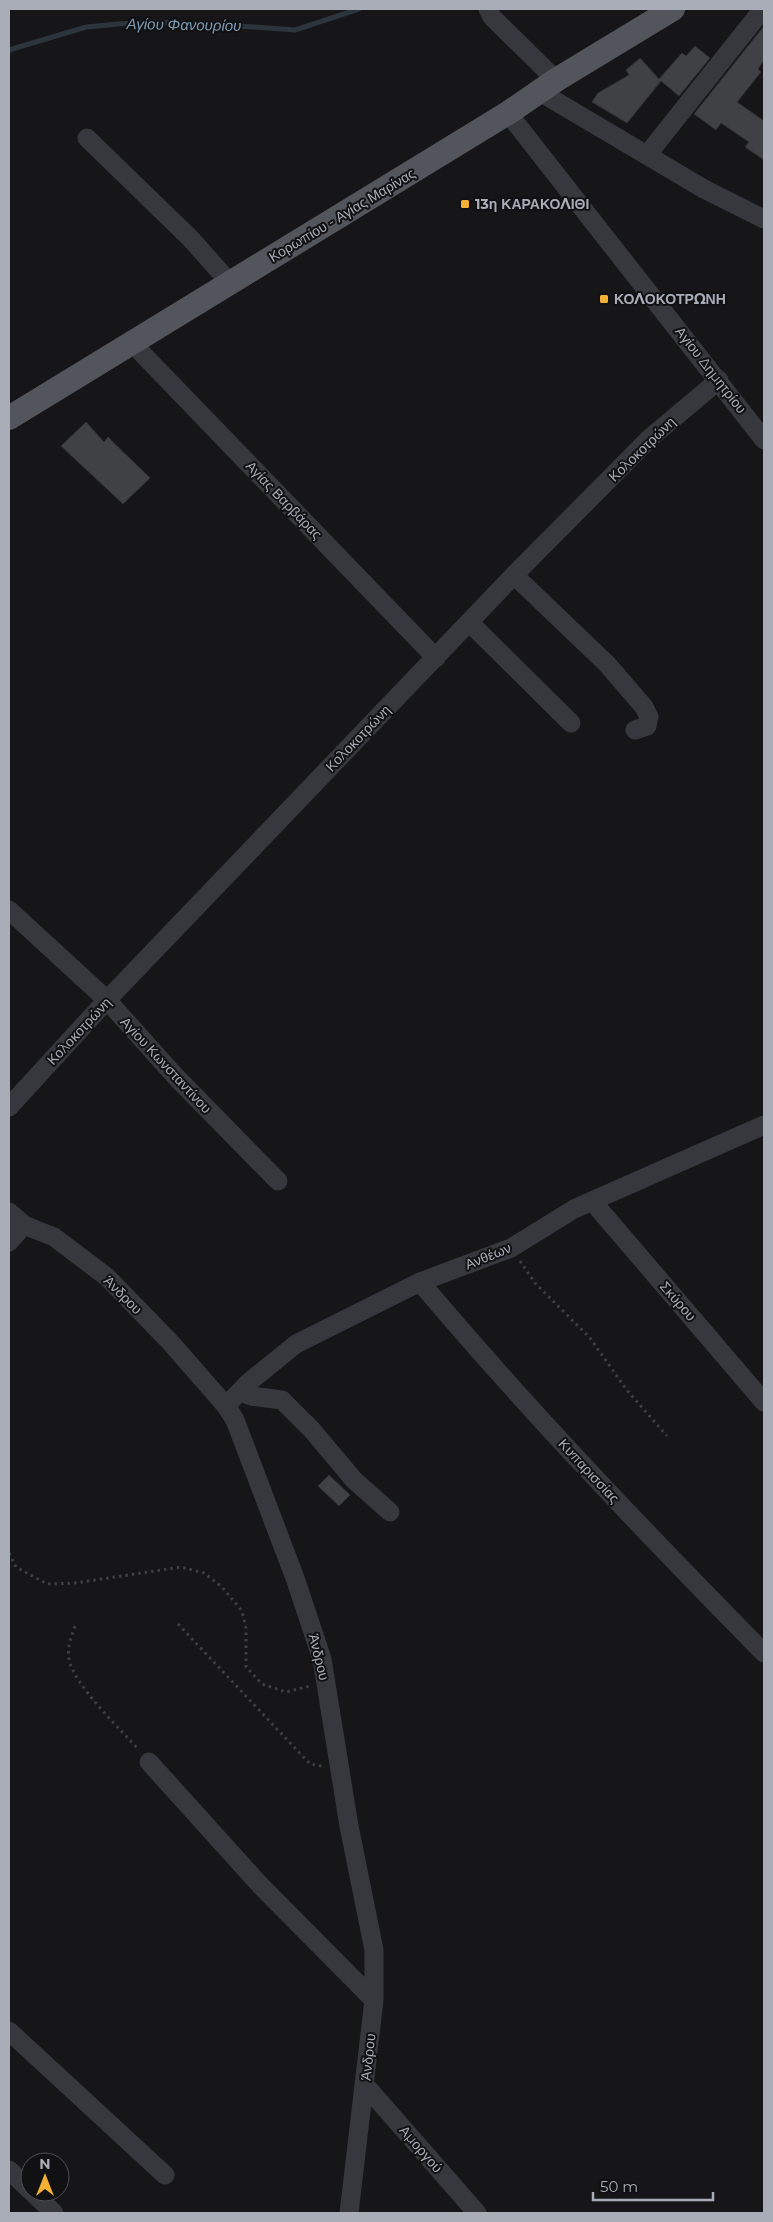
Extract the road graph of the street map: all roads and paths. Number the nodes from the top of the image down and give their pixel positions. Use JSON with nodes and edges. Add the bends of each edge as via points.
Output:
{"nodes":[{"id":1,"x":488,"y":9,"type":"edge"},
{"id":2,"x":673,"y":9,"type":"edge"},
{"id":3,"x":763,"y":9,"type":"edge"},
{"id":4,"x":548,"y":86,"type":"junction"},
{"id":5,"x":508,"y":113,"type":"junction"},
{"id":6,"x":87,"y":138,"type":"dead end"},
{"id":7,"x":647,"y":155,"type":"junction"},
{"id":8,"x":764,"y":219,"type":"edge"},
{"id":9,"x":230,"y":283,"type":"junction"},
{"id":10,"x":132,"y":342,"type":"junction"},
{"id":11,"x":719,"y":380,"type":"junction"},
{"id":12,"x":9,"y":418,"type":"edge"},
{"id":13,"x":764,"y":440,"type":"edge"},
{"id":14,"x":514,"y":575,"type":"junction"},
{"id":15,"x":470,"y":623,"type":"junction"},
{"id":16,"x":436,"y":658,"type":"junction"},
{"id":17,"x":571,"y":723,"type":"dead end"},
{"id":18,"x":635,"y":730,"type":"dead end"},
{"id":19,"x":9,"y":910,"type":"edge"},
{"id":20,"x":107,"y":1000,"type":"junction"},
{"id":21,"x":9,"y":1107,"type":"edge"},
{"id":22,"x":764,"y":1125,"type":"edge"},
{"id":23,"x":278,"y":1181,"type":"dead end"},
{"id":24,"x":592,"y":1201,"type":"junction"},
{"id":25,"x":9,"y":1212,"type":"edge"},
{"id":26,"x":24,"y":1224,"type":"junction"},
{"id":27,"x":9,"y":1242,"type":"edge"},
{"id":28,"x":511,"y":1248,"type":"junction"},
{"id":29,"x":420,"y":1282,"type":"junction"},
{"id":30,"x":241,"y":1392,"type":"junction"},
{"id":31,"x":764,"y":1402,"type":"edge"},
{"id":32,"x":226,"y":1406,"type":"junction"},
{"id":33,"x":667,"y":1436,"type":"dead end"},
{"id":34,"x":390,"y":1512,"type":"dead end"},
{"id":35,"x":9,"y":1553,"type":"edge"},
{"id":36,"x":178,"y":1624,"type":"dead end"},
{"id":37,"x":75,"y":1626,"type":"dead end"},
{"id":38,"x":764,"y":1653,"type":"edge"},
{"id":39,"x":325,"y":1682,"type":"junction"},
{"id":40,"x":149,"y":1762,"type":"joint"},
{"id":41,"x":339,"y":1769,"type":"junction"},
{"id":42,"x":374,"y":2000,"type":"junction"},
{"id":43,"x":9,"y":2031,"type":"edge"},
{"id":44,"x":365,"y":2085,"type":"junction"},
{"id":45,"x":9,"y":2170,"type":"edge"},
{"id":46,"x":165,"y":2175,"type":"dead end"},
{"id":47,"x":20,"y":2180,"type":"edge"},
{"id":48,"x":42,"y":2202,"type":"edge"},
{"id":49,"x":54,"y":2213,"type":"edge"},
{"id":50,"x":349,"y":2213,"type":"edge"},
{"id":51,"x":477,"y":2213,"type":"edge"}],
"edges":[{"from":1,"to":4,"type":"street"},
{"from":2,"to":4,"type":"main road","name":"Κορωπίου - Αγίας Μαρίνας"},
{"from":3,"to":7,"type":"street"},
{"from":4,"to":5,"type":"main road","name":"Κορωπίου - Αγίας Μαρίνας"},
{"from":4,"to":7,"type":"street"},
{"from":5,"to":9,"type":"main road","name":"Κορωπίου - Αγίας Μαρίνας"},
{"from":5,"to":11,"type":"street","name":"Αγίου Δημητρίου"},
{"from":6,"to":9,"type":"street","via":[[192,239]]},
{"from":7,"to":8,"type":"street"},
{"from":9,"to":10,"type":"main road","name":"Κορωπίου - Αγίας Μαρίνας"},
{"from":10,"to":12,"type":"main road","name":"Κορωπίου - Αγίας Μαρίνας"},
{"from":10,"to":16,"type":"street","name":"Αγίας Βαρβάρας"},
{"from":11,"to":13,"type":"street","name":"Αγίου Δημητρίου"},
{"from":11,"to":14,"type":"street","name":"Κολοκοτρώνη","via":[[650,438]]},
{"from":14,"to":15,"type":"street","name":"Κολοκοτρώνη"},
{"from":14,"to":18,"type":"street","via":[[607,664],[644,707],[649,718],[646,726]]},
{"from":15,"to":16,"type":"street","name":"Κολοκοτρώνη"},
{"from":15,"to":17,"type":"street"},
{"from":16,"to":20,"type":"street","name":"Κολοκοτρώνη"},
{"from":19,"to":20,"type":"street","name":"Αγίου Κωνσταντίνου"},
{"from":20,"to":21,"type":"street","name":"Κολοκοτρώνη"},
{"from":20,"to":23,"type":"street","name":"Αγίου Κωνσταντίνου","via":[[176,1077]]},
{"from":22,"to":24,"type":"street","name":"Ανθέων"},
{"from":24,"to":28,"type":"street","name":"Ανθέων"},
{"from":24,"to":31,"type":"street","name":"Σκύρου"},
{"from":25,"to":26,"type":"street","name":"Άνδρου"},
{"from":26,"to":27,"type":"street"},
{"from":26,"to":32,"type":"street","name":"Άνδρου","via":[[54,1236],[107,1277]]},
{"from":28,"to":29,"type":"street","name":"Ανθέων"},
{"from":28,"to":33,"type":"path","via":[[535,1283],[590,1338],[626,1389]]},
{"from":29,"to":30,"type":"street","name":"Ανθέων","via":[[296,1344]]},
{"from":29,"to":38,"type":"street","name":"Κυπαρισσίας","via":[[546,1425]]},
{"from":30,"to":32,"type":"street","name":"Ανθέων"},
{"from":30,"to":34,"type":"street","via":[[282,1400],[354,1480]]},
{"from":32,"to":39,"type":"street","name":"Άνδρου","via":[[235,1420],[295,1578],[322,1659]]},
{"from":35,"to":39,"type":"path","via":[[16,1567],[47,1584],[181,1568],[204,1572],[242,1611],[246,1628],[246,1667],[262,1684],[286,1692]]},
{"from":36,"to":41,"type":"path","via":[[310,1764]]},
{"from":37,"to":40,"type":"path","via":[[69,1641],[69,1660],[79,1681]]},
{"from":39,"to":41,"type":"street","name":"Άνδρου"},
{"from":40,"to":42,"type":"street","via":[[260,1884]]},
{"from":41,"to":42,"type":"street","name":"Άνδρου","via":[[374,1950]]},
{"from":42,"to":44,"type":"street","name":"Άνδρου"},
{"from":43,"to":46,"type":"street"},
{"from":44,"to":50,"type":"street","name":"Άνδρου"},
{"from":44,"to":51,"type":"street","name":"Αμοργού"},
{"from":45,"to":47,"type":"street"},
{"from":48,"to":49,"type":"street"}]}
